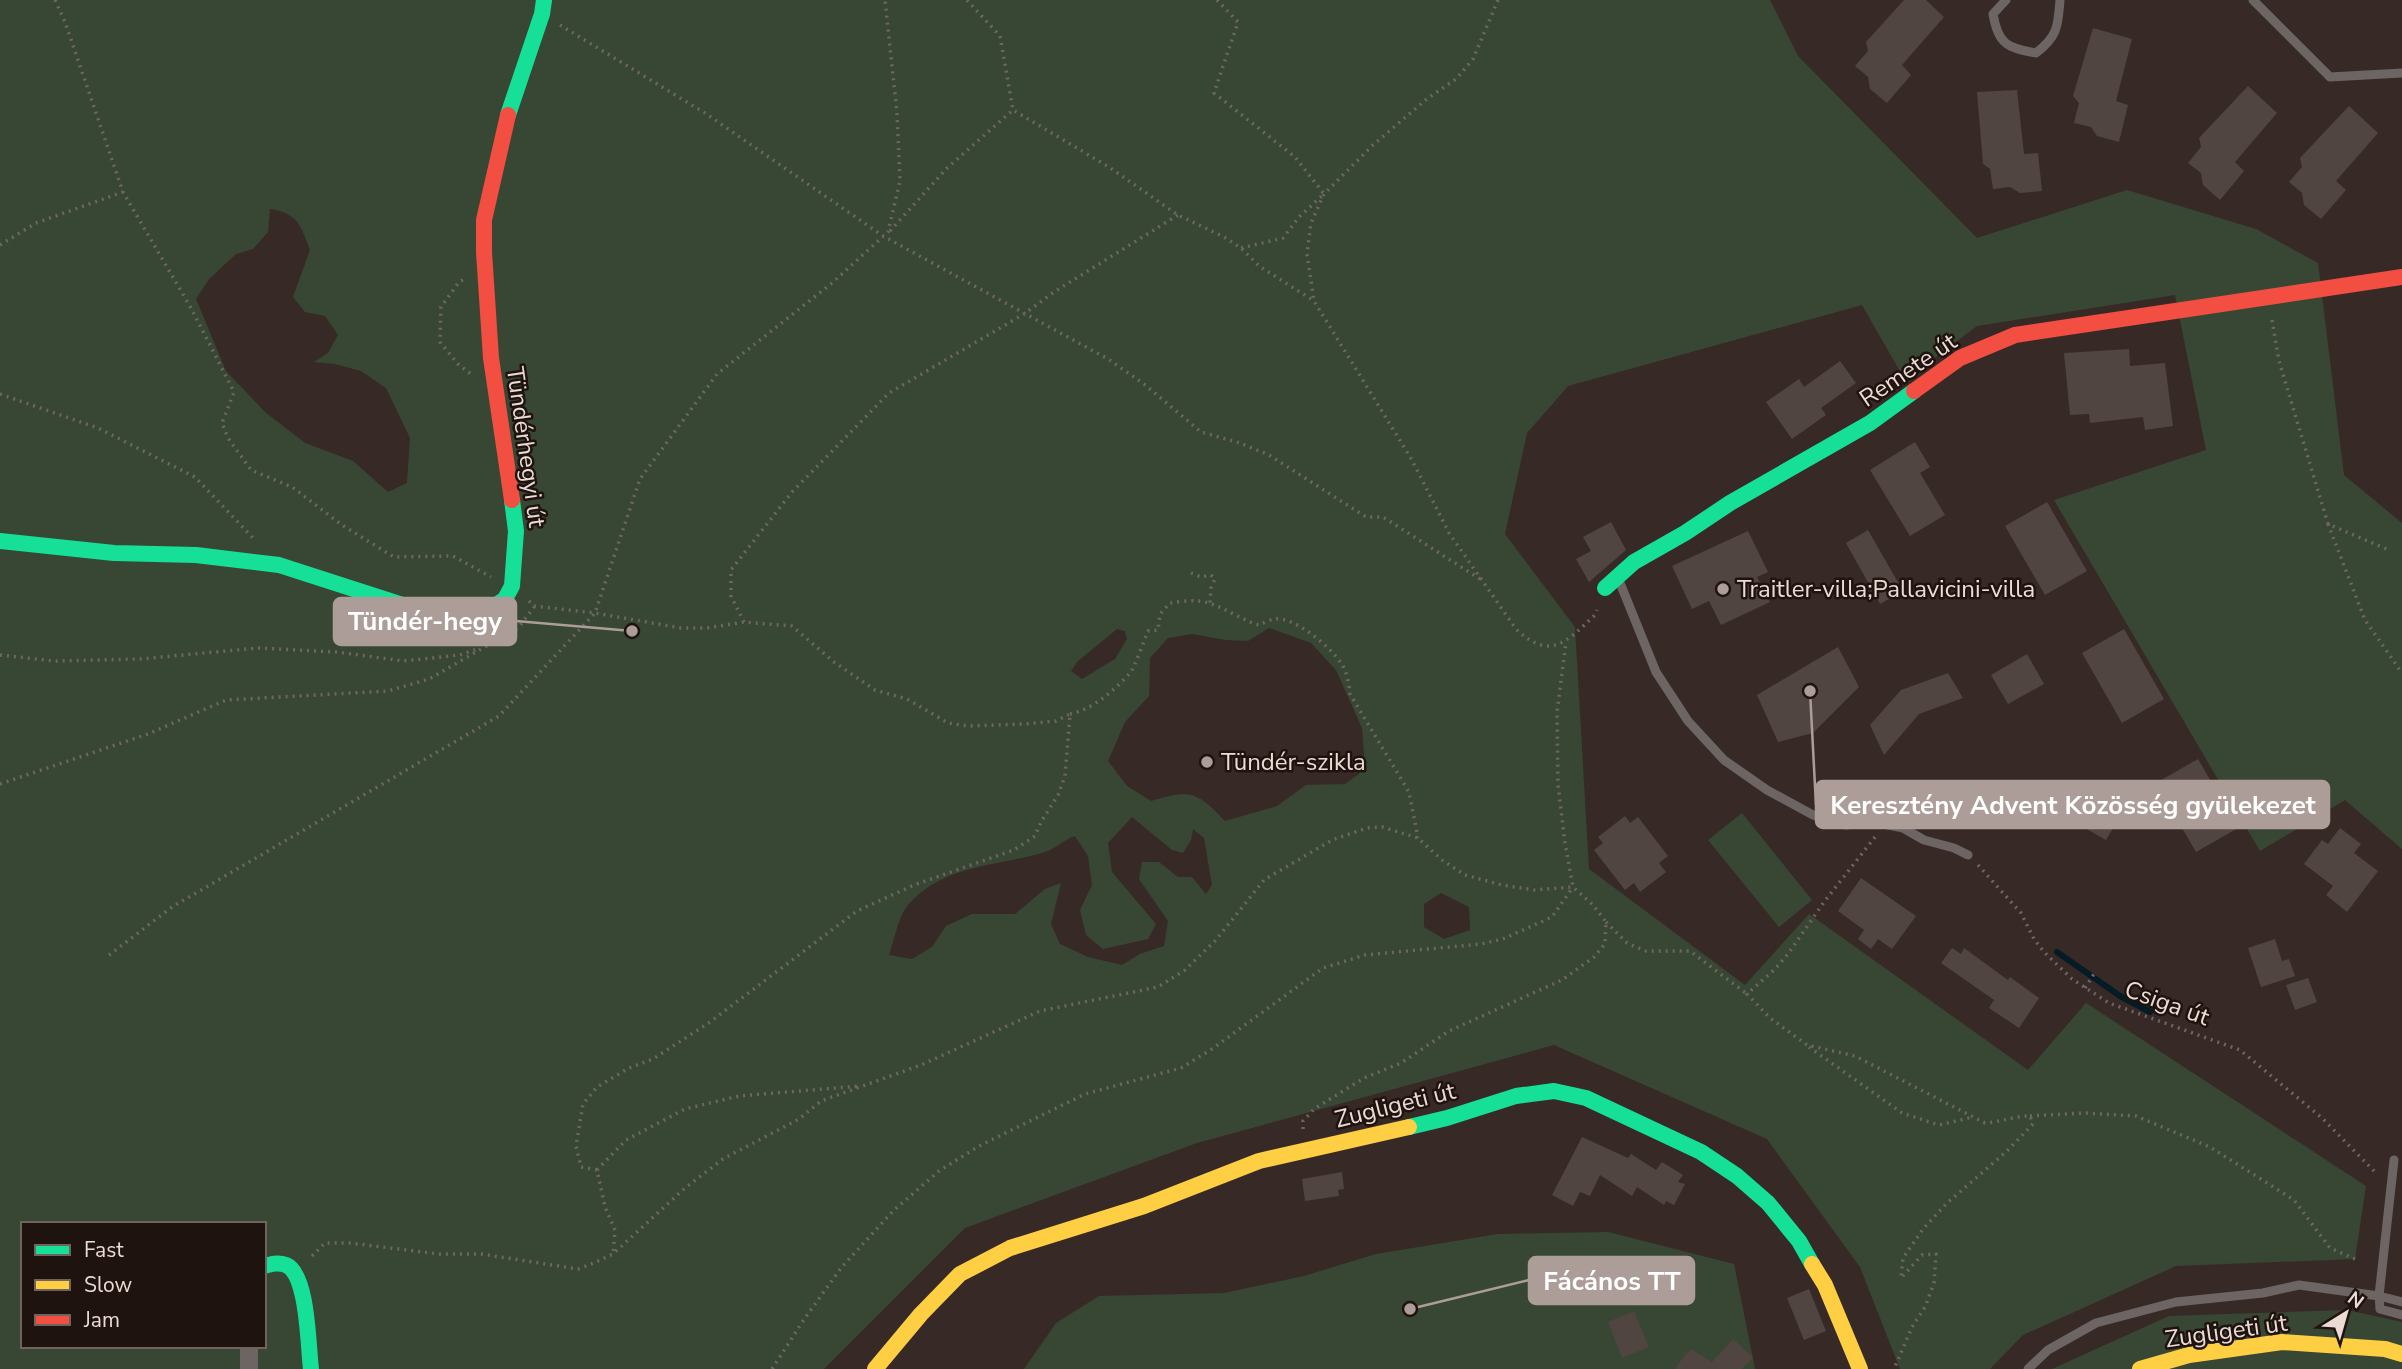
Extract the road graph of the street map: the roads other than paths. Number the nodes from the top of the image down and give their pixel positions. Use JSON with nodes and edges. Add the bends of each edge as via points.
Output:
{"nodes":[{"id":1,"x":2006,"y":0,"type":"edge"},
{"id":2,"x":2060,"y":0,"type":"edge"},
{"id":3,"x":2253,"y":0,"type":"edge"},
{"id":4,"x":543,"y":7,"type":"edge"},
{"id":5,"x":2402,"y":73,"type":"edge"},
{"id":6,"x":2402,"y":277,"type":"edge"},
{"id":7,"x":0,"y":541,"type":"edge"},
{"id":8,"x":1611,"y":582,"type":"joint"},
{"id":9,"x":1968,"y":855,"type":"road end"},
{"id":10,"x":2394,"y":1160,"type":"dead end"},
{"id":11,"x":266,"y":1266,"type":"edge"},
{"id":12,"x":2379,"y":1296,"type":"junction"},
{"id":13,"x":2402,"y":1303,"type":"edge"},
{"id":14,"x":2402,"y":1315,"type":"edge"},
{"id":15,"x":249,"y":1348,"type":"edge"},
{"id":16,"x":2402,"y":1354,"type":"edge"},
{"id":17,"x":249,"y":1369,"type":"edge"},
{"id":18,"x":311,"y":1369,"type":"edge"},
{"id":19,"x":875,"y":1369,"type":"edge"},
{"id":20,"x":1860,"y":1369,"type":"edge"},
{"id":21,"x":2028,"y":1369,"type":"edge"},
{"id":22,"x":2140,"y":1369,"type":"edge"}],
"edges":[{"from":1,"to":2,"type":"lane","via":[[1993,14],[1996,34],[2014,50],[2036,52],[2050,42],[2058,25]]},
{"from":3,"to":5,"type":"lane","via":[[2330,77]]},
{"from":4,"to":7,"type":"street","name":"Tündérhegyi út","via":[[506,125],[484,220],[494,377],[516,531],[512,586],[505,598],[489,610],[431,614],[279,565]]},
{"from":6,"to":8,"type":"street","name":"Remete út","via":[[2015,335],[1959,358],[1870,423],[1730,503],[1634,562]]},
{"from":8,"to":9,"type":"lane","via":[[1656,672],[1688,721],[1724,760],[1812,815],[1846,825],[1885,823]]},
{"from":10,"to":12,"type":"lane"},
{"from":11,"to":18,"type":"street","via":[[276,1263],[296,1272],[302,1287]]},
{"from":12,"to":13,"type":"lane"},
{"from":12,"to":14,"type":"lane","via":[[2380,1309]]},
{"from":12,"to":21,"type":"lane","via":[[2299,1285],[2176,1301],[2096,1323],[2048,1350]]},
{"from":15,"to":17,"type":"street"},
{"from":16,"to":22,"type":"street","name":"Zugligeti út","via":[[2282,1342],[2189,1355]]},
{"from":19,"to":20,"type":"street","name":"Zugligeti út","via":[[960,1274],[1010,1248],[1144,1206],[1259,1161],[1447,1118],[1516,1096],[1554,1091],[1586,1098],[1701,1152],[1768,1203],[1799,1241],[1825,1285]]}]}
